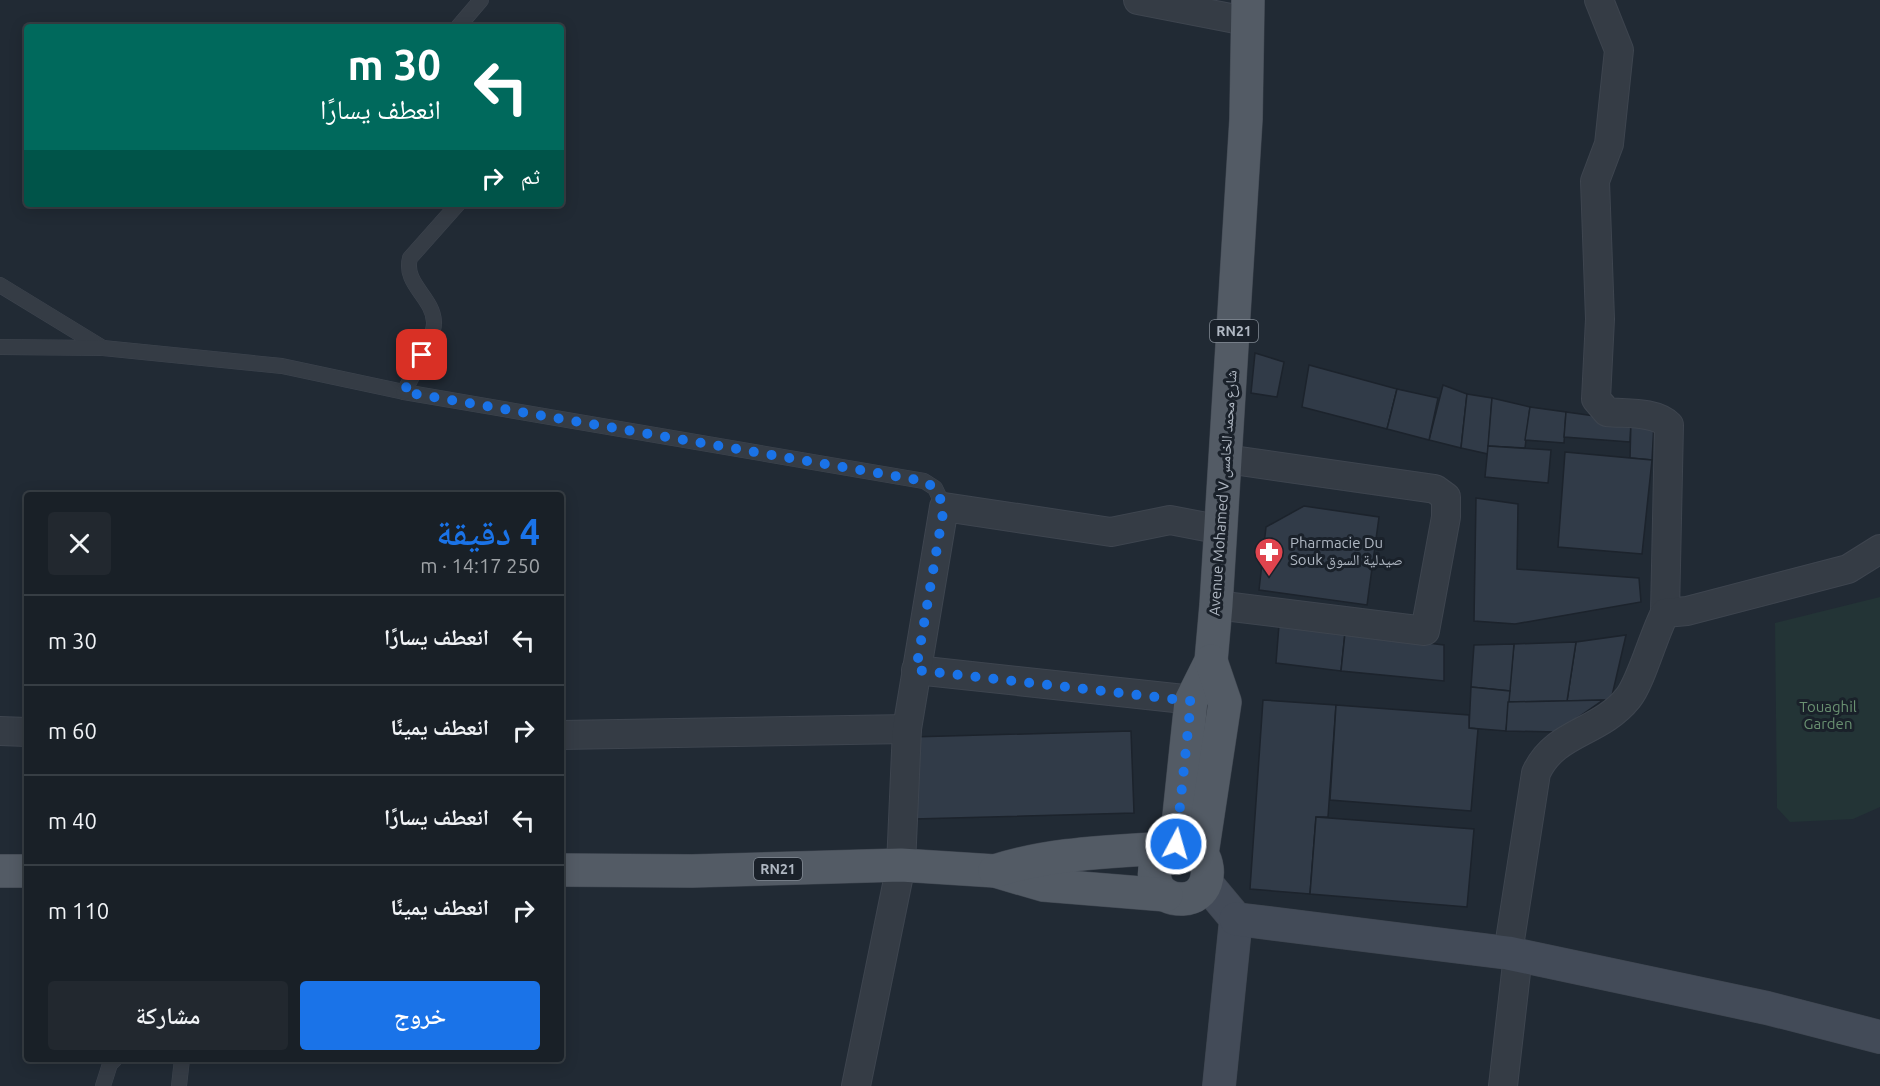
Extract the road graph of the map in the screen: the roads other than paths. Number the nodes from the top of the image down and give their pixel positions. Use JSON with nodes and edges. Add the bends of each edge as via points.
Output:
{"nodes":[{"id":1,"x":481,"y":0,"type":"edge"},
{"id":2,"x":1138,"y":0,"type":"edge"},
{"id":3,"x":1599,"y":0,"type":"edge"},
{"id":4,"x":1247,"y":11,"type":"edge"},
{"id":5,"x":461,"y":24,"type":"edge"},
{"id":6,"x":455,"y":207,"type":"edge"},
{"id":7,"x":0,"y":285,"type":"edge"},
{"id":8,"x":0,"y":347,"type":"edge"},
{"id":9,"x":103,"y":348,"type":"junction"},
{"id":10,"x":404,"y":392,"type":"junction"},
{"id":11,"x":1226,"y":459,"type":"junction"},
{"id":12,"x":944,"y":507,"type":"junction"},
{"id":13,"x":1221,"y":530,"type":"junction"},
{"id":14,"x":1880,"y":549,"type":"edge"},
{"id":15,"x":1880,"y":562,"type":"edge"},
{"id":16,"x":1848,"y":569,"type":"junction"},
{"id":17,"x":1216,"y":605,"type":"junction"},
{"id":18,"x":1665,"y":613,"type":"junction"},
{"id":19,"x":1211,"y":661,"type":"junction"},
{"id":20,"x":916,"y":670,"type":"junction"},
{"id":21,"x":1191,"y":701,"type":"junction"},
{"id":22,"x":1225,"y":702,"type":"junction"},
{"id":23,"x":907,"y":729,"type":"junction"},
{"id":24,"x":0,"y":731,"type":"edge"},
{"id":25,"x":24,"y":732,"type":"edge"},
{"id":26,"x":564,"y":735,"type":"edge"},
{"id":27,"x":1188,"y":857,"type":"junction"},
{"id":28,"x":901,"y":865,"type":"junction"},
{"id":29,"x":564,"y":870,"type":"edge"},
{"id":30,"x":0,"y":871,"type":"edge"},
{"id":31,"x":24,"y":871,"type":"edge"},
{"id":32,"x":995,"y":871,"type":"junction"},
{"id":33,"x":1167,"y":895,"type":"junction"},
{"id":34,"x":1236,"y":919,"type":"junction"},
{"id":35,"x":1513,"y":954,"type":"junction"},
{"id":36,"x":1880,"y":1037,"type":"edge"},
{"id":37,"x":112,"y":1062,"type":"edge"},
{"id":38,"x":178,"y":1062,"type":"edge"},
{"id":39,"x":103,"y":1086,"type":"edge"},
{"id":40,"x":179,"y":1086,"type":"edge"},
{"id":41,"x":856,"y":1086,"type":"edge"},
{"id":42,"x":1219,"y":1086,"type":"edge"},
{"id":43,"x":1503,"y":1086,"type":"edge"}],
"edges":[{"from":1,"to":5,"type":"lane"},
{"from":2,"to":4,"type":"street"},
{"from":3,"to":18,"type":"street","via":[[1620,50],[1609,144],[1595,181],[1600,318],[1596,399],[1607,412],[1653,416],[1669,425]]},
{"from":4,"to":11,"type":"main road","name":"Avenue Mohamed V شارع محمد الخامس","number":"RN21","via":[[1246,119]]},
{"from":6,"to":10,"type":"lane","via":[[410,258],[409,277],[432,307],[435,324]]},
{"from":7,"to":9,"type":"lane"},
{"from":8,"to":9,"type":"lane"},
{"from":9,"to":10,"type":"lane","via":[[282,366]]},
{"from":10,"to":12,"type":"lane","via":[[924,481],[935,488]]},
{"from":11,"to":13,"type":"main road","name":"Avenue Mohamed V شارع محمد الخامس","number":"RN21"},
{"from":11,"to":17,"type":"street","via":[[1435,489],[1446,497],[1446,517],[1425,632]]},
{"from":12,"to":13,"type":"street","via":[[1111,532],[1170,520]]},
{"from":12,"to":20,"type":"street"},
{"from":13,"to":17,"type":"main road","name":"Avenue Mohamed V شارع محمد الخامس","number":"RN21"},
{"from":14,"to":16,"type":"street"},
{"from":15,"to":16,"type":"street"},
{"from":16,"to":18,"type":"street","via":[[1687,611]]},
{"from":17,"to":19,"type":"main road","name":"Avenue Mohamed V شارع محمد الخامس","number":"RN21"},
{"from":18,"to":35,"type":"street","via":[[1629,697],[1593,727],[1556,744],[1536,773]]},
{"from":19,"to":21,"type":"main road","name":"Avenue Mohamed V شارع محمد الخامس","number":"RN21"},
{"from":19,"to":22,"type":"main road","name":"Avenue Mohamed V شارع محمد الخامس","number":"RN21"},
{"from":20,"to":21,"type":"street"},
{"from":20,"to":23,"type":"street"},
{"from":21,"to":22,"type":"street"},
{"from":21,"to":27,"type":"main road","name":"Avenue Mohamed V شارع محمد الخامس","number":"RN21"},
{"from":22,"to":27,"type":"main road","name":"Avenue Mohamed V شارع محمد الخامس","number":"RN21"},
{"from":23,"to":26,"type":"street"},
{"from":23,"to":28,"type":"street"},
{"from":24,"to":25,"type":"street"},
{"from":27,"to":32,"type":"main road","number":"RN21","via":[[1052,856]]},
{"from":27,"to":33,"type":"main road","name":"Avenue Mohamed V شارع محمد الخامس","number":"RN21","via":[[1155,862],[1153,871]]},
{"from":27,"to":33,"type":"main road","number":"RN21","via":[[1202,889],[1189,898]]},
{"from":27,"to":34,"type":"street"},
{"from":28,"to":29,"type":"main road","number":"RN21"},
{"from":28,"to":32,"type":"main road","number":"RN21"},
{"from":28,"to":41,"type":"street"},
{"from":30,"to":31,"type":"main road"},
{"from":32,"to":33,"type":"main road","number":"RN21","via":[[1043,885]]},
{"from":34,"to":35,"type":"street"},
{"from":34,"to":42,"type":"street"},
{"from":35,"to":36,"type":"street","via":[[1767,1008]]},
{"from":35,"to":43,"type":"street"},
{"from":37,"to":39,"type":"lane"},
{"from":38,"to":40,"type":"lane"}]}
